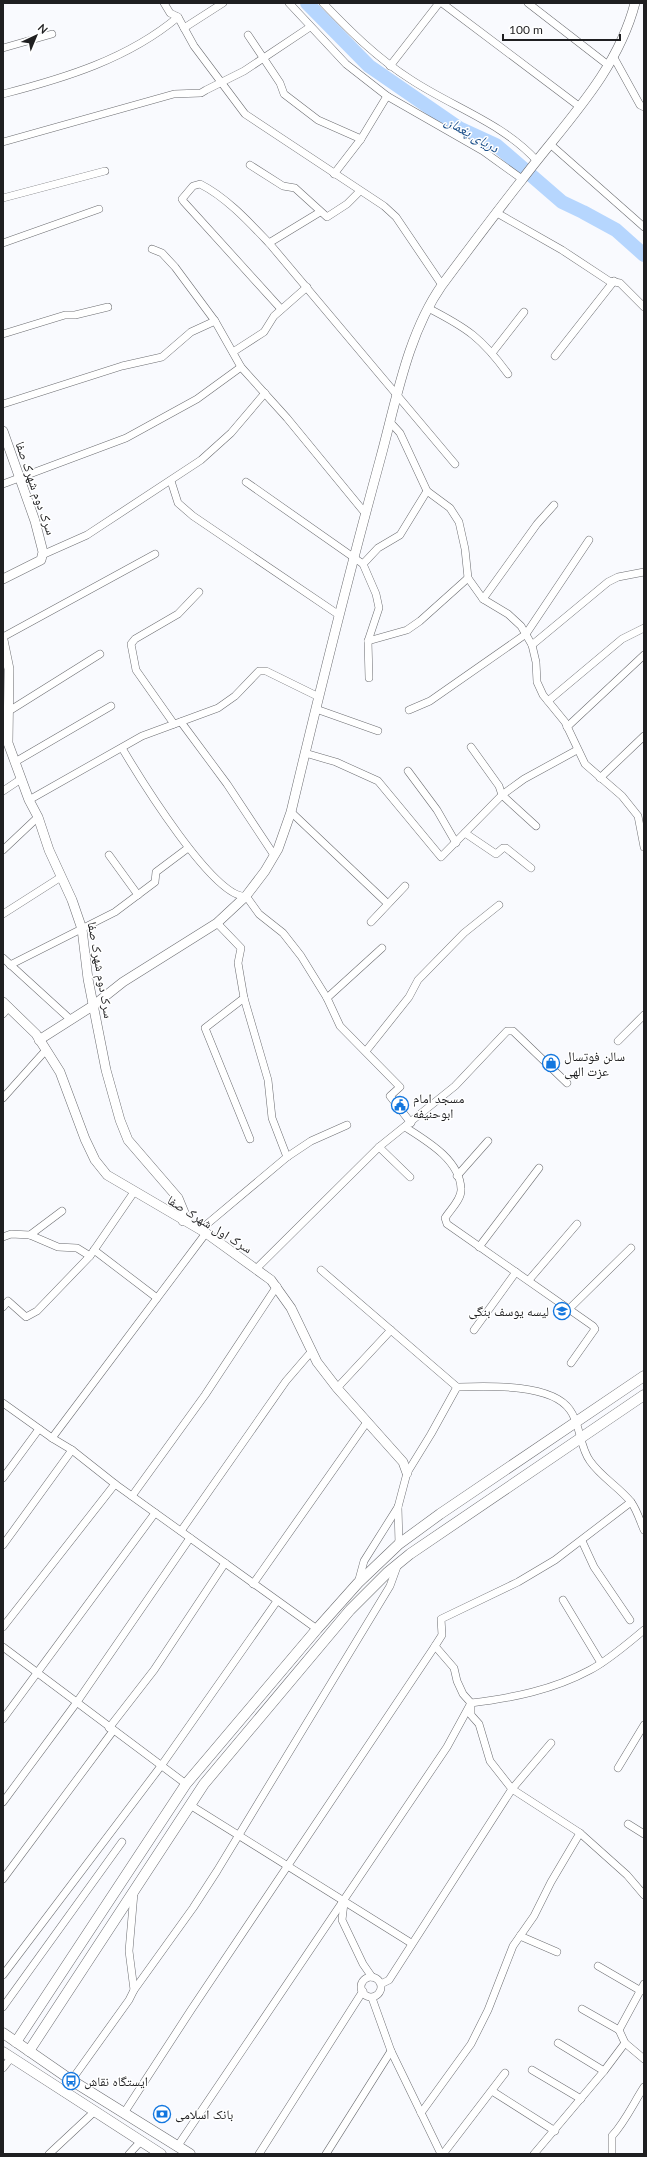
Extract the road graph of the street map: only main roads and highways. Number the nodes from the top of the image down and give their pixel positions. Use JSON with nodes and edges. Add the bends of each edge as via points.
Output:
{"nodes":[{"id":1,"x":644,"y":1376,"type":"edge"},
{"id":2,"x":644,"y":1395,"type":"edge"},
{"id":3,"x":380,"y":1561,"type":"junction"},
{"id":4,"x":388,"y":1572,"type":"junction"},
{"id":5,"x":3,"y":2034,"type":"edge"},
{"id":6,"x":16,"y":2042,"type":"junction"},
{"id":7,"x":29,"y":2051,"type":"junction"},
{"id":8,"x":7,"y":2055,"type":"edge"},
{"id":9,"x":161,"y":2154,"type":"edge"},
{"id":10,"x":190,"y":2154,"type":"edge"}],
"edges":[{"from":1,"to":3,"type":"main road","via":[[399,1544]]},
{"from":2,"to":4,"type":"main road"},
{"from":3,"to":4,"type":"main road"},
{"from":3,"to":6,"type":"main road","via":[[317,1629],[186,1784]]},
{"from":4,"to":7,"type":"main road","via":[[350,1610],[226,1757],[190,1805]]},
{"from":5,"to":6,"type":"main road"},
{"from":6,"to":7,"type":"main road"},
{"from":7,"to":10,"type":"main road"},
{"from":8,"to":9,"type":"main road"}]}
